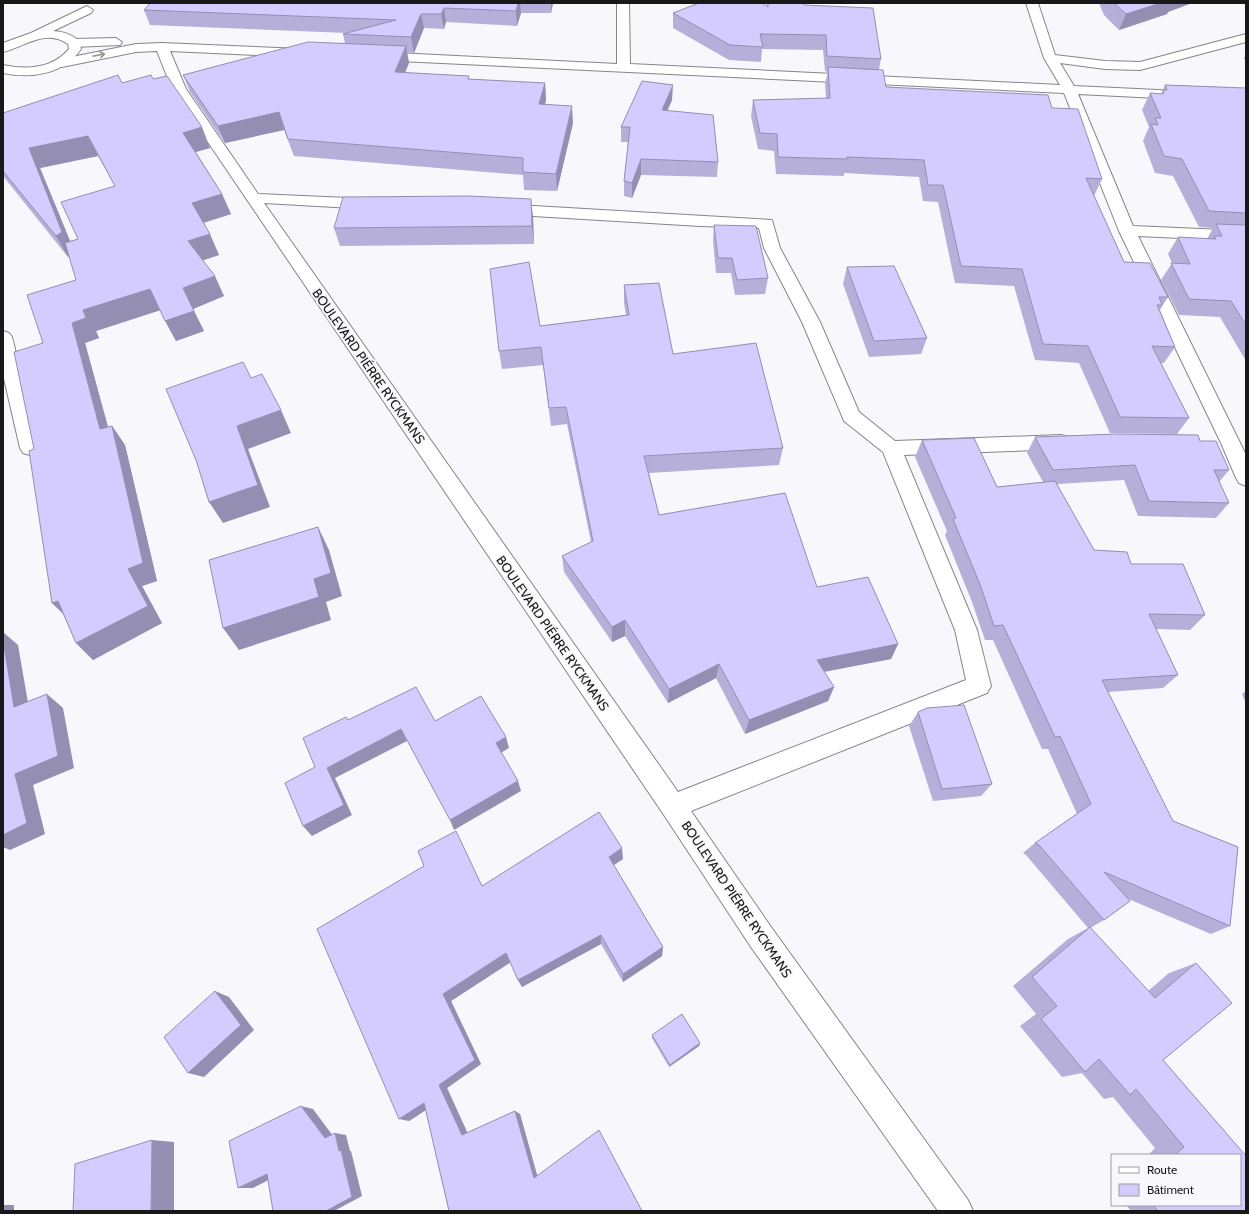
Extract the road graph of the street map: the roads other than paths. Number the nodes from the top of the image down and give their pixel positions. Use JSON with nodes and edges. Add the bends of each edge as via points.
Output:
{"nodes":[{"id":1,"x":622,"y":3,"type":"edge"},
{"id":2,"x":1032,"y":3,"type":"edge"},
{"id":3,"x":90,"y":6,"type":"edge"},
{"id":4,"x":31,"y":37,"type":"junction"},
{"id":5,"x":1246,"y":38,"type":"edge"},
{"id":6,"x":73,"y":41,"type":"junction"},
{"id":7,"x":4,"y":47,"type":"edge"},
{"id":8,"x":162,"y":47,"type":"junction"},
{"id":9,"x":136,"y":48,"type":"junction"},
{"id":10,"x":313,"y":53,"type":"edge"},
{"id":11,"x":369,"y":56,"type":"edge"},
{"id":12,"x":1050,"y":58,"type":"junction"},
{"id":13,"x":62,"y":63,"type":"junction"},
{"id":14,"x":624,"y":67,"type":"junction"},
{"id":15,"x":5,"y":73,"type":"edge"},
{"id":16,"x":1069,"y":89,"type":"junction"},
{"id":17,"x":1192,"y":96,"type":"edge"},
{"id":18,"x":253,"y":198,"type":"junction"},
{"id":19,"x":388,"y":205,"type":"edge"},
{"id":20,"x":490,"y":209,"type":"edge"},
{"id":21,"x":1127,"y":231,"type":"junction"},
{"id":22,"x":1246,"y":236,"type":"edge"},
{"id":23,"x":3,"y":337,"type":"edge"},
{"id":24,"x":1077,"y":442,"type":"edge"},
{"id":25,"x":1208,"y":443,"type":"edge"},
{"id":26,"x":1238,"y":443,"type":"edge"},
{"id":27,"x":30,"y":448,"type":"edge"},
{"id":28,"x":891,"y":448,"type":"junction"},
{"id":29,"x":1246,"y":478,"type":"edge"},
{"id":30,"x":673,"y":806,"type":"junction"},
{"id":31,"x":957,"y":1211,"type":"edge"}],
"edges":[{"from":1,"to":14,"type":"street"},
{"from":2,"to":12,"type":"street"},
{"from":3,"to":4,"type":"street"},
{"from":3,"to":6,"type":"street"},
{"from":4,"to":6,"type":"street","via":[[55,35]]},
{"from":4,"to":7,"type":"street"},
{"from":5,"to":12,"type":"street","via":[[1140,66],[1105,65]]},
{"from":6,"to":9,"type":"street","via":[[115,42]]},
{"from":6,"to":13,"type":"street","via":[[75,49]]},
{"from":8,"to":9,"type":"street"},
{"from":8,"to":10,"type":"street"},
{"from":8,"to":18,"type":"street","name":"BOULEVARD PIÉRRE RYCKMANS","via":[[179,89]]},
{"from":13,"to":9,"type":"street","one_way":true},
{"from":11,"to":14,"type":"street"},
{"from":12,"to":16,"type":"street"},
{"from":13,"to":15,"type":"street","via":[[36,71]]},
{"from":14,"to":16,"type":"street"},
{"from":16,"to":17,"type":"street"},
{"from":16,"to":21,"type":"street"},
{"from":18,"to":19,"type":"street"},
{"from":18,"to":30,"type":"street","name":"BOULEVARD PIÉRRE RYCKMANS"},
{"from":20,"to":28,"type":"street","via":[[710,223],[766,223],[772,248],[811,322],[851,416]]},
{"from":21,"to":22,"type":"street"},
{"from":21,"to":26,"type":"street"},
{"from":23,"to":27,"type":"street"},
{"from":24,"to":28,"type":"street"},
{"from":25,"to":26,"type":"street"},
{"from":26,"to":29,"type":"street"},
{"from":28,"to":30,"type":"street","via":[[966,630],[979,686]]},
{"from":30,"to":31,"type":"street","name":"BOULEVARD PIÉRRE RYCKMANS","via":[[762,937]]}]}
